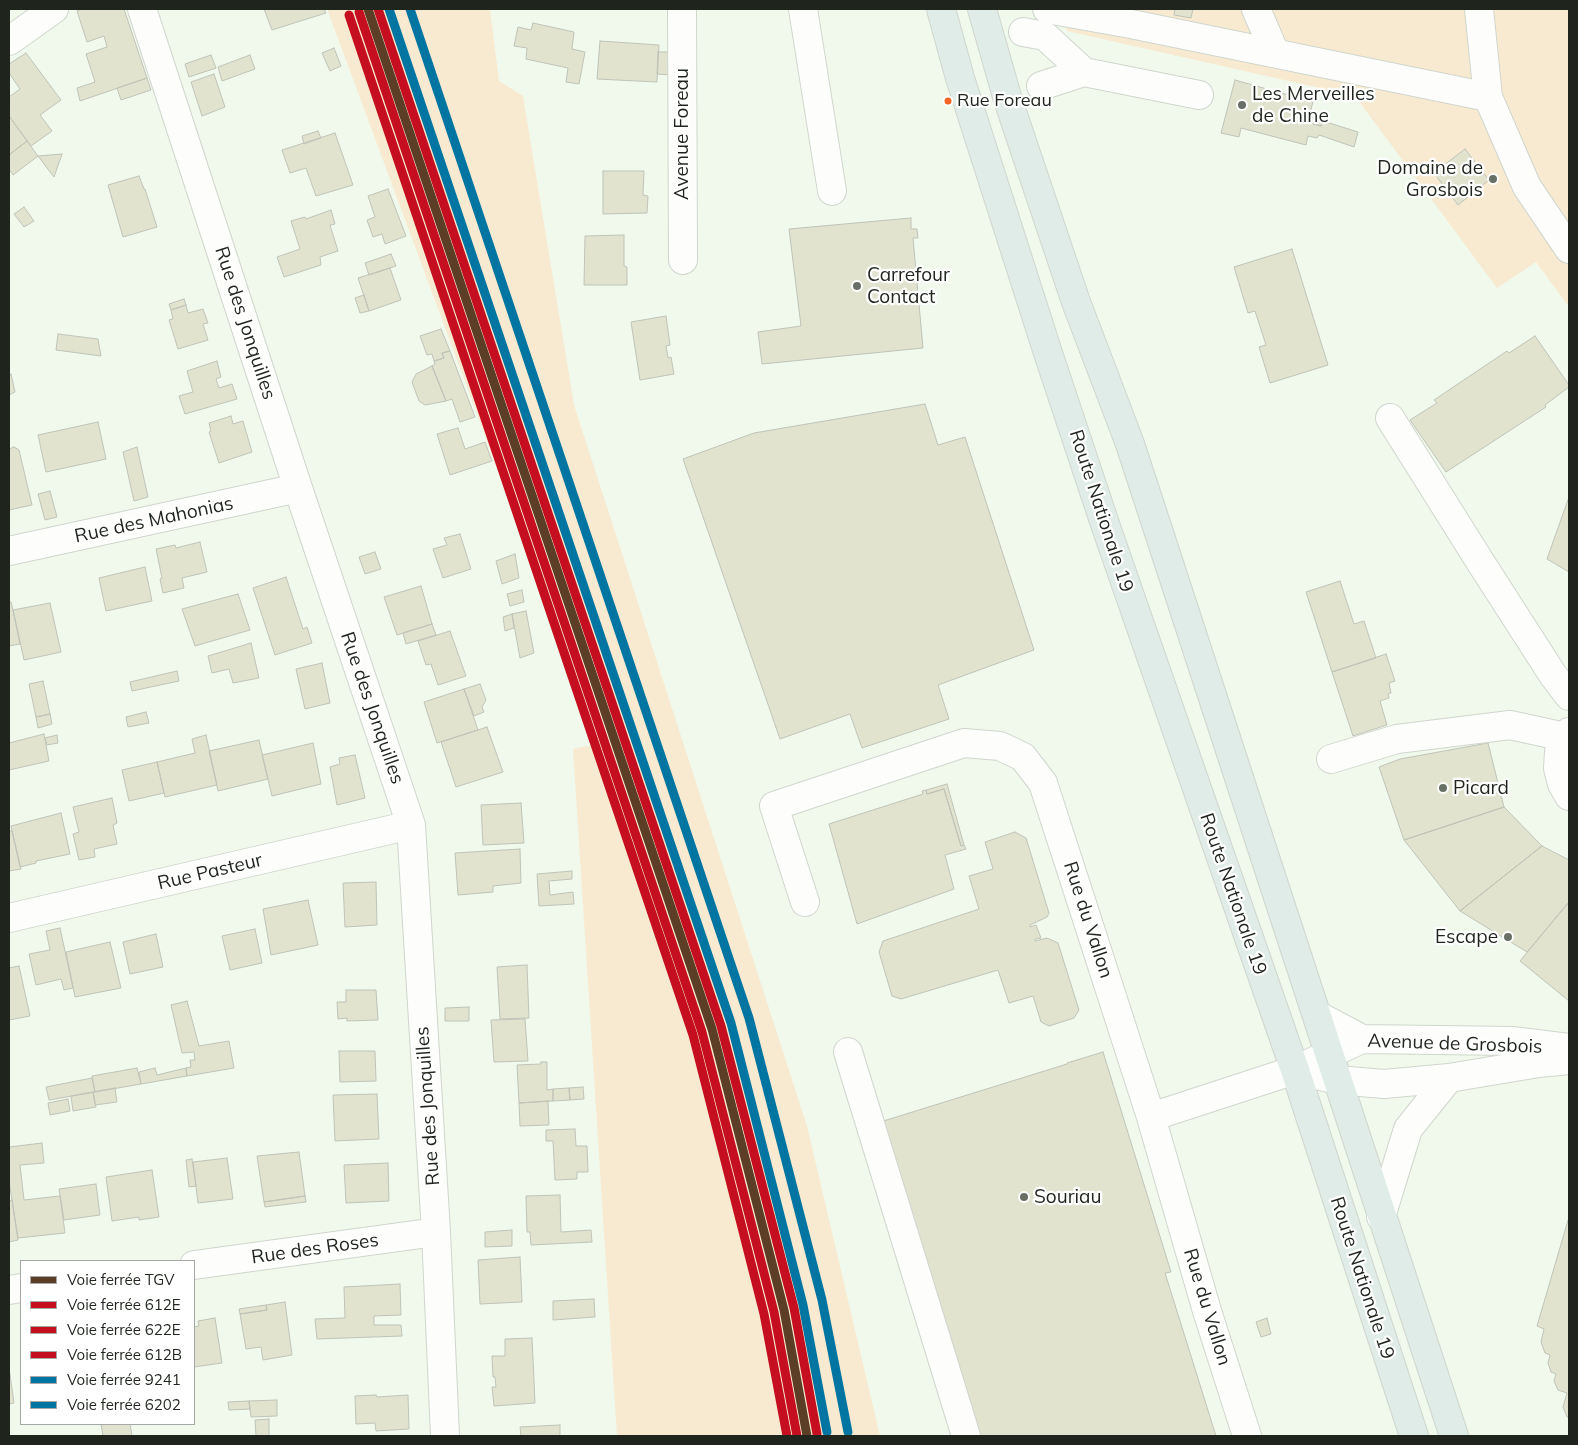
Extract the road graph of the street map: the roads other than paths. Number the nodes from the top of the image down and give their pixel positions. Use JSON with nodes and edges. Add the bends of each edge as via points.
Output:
{"nodes":[{"id":1,"x":54,"y":9,"type":"edge"},
{"id":2,"x":142,"y":9,"type":"edge"},
{"id":3,"x":682,"y":9,"type":"edge"},
{"id":4,"x":804,"y":9,"type":"edge"},
{"id":5,"x":941,"y":9,"type":"edge"},
{"id":6,"x":984,"y":9,"type":"edge"},
{"id":7,"x":1047,"y":9,"type":"edge"},
{"id":8,"x":1256,"y":9,"type":"edge"},
{"id":9,"x":1479,"y":9,"type":"edge"},
{"id":10,"x":1128,"y":16,"type":"edge"},
{"id":11,"x":1023,"y":32,"type":"dead end"},
{"id":12,"x":9,"y":41,"type":"edge"},
{"id":13,"x":1275,"y":53,"type":"junction"},
{"id":14,"x":1084,"y":72,"type":"junction"},
{"id":15,"x":1041,"y":86,"type":"dead end"},
{"id":16,"x":1199,"y":95,"type":"dead end"},
{"id":17,"x":1488,"y":97,"type":"junction"},
{"id":18,"x":832,"y":191,"type":"dead end"},
{"id":19,"x":1569,"y":249,"type":"edge"},
{"id":20,"x":682,"y":260,"type":"dead end"},
{"id":21,"x":1390,"y":418,"type":"dead end"},
{"id":22,"x":298,"y":488,"type":"junction"},
{"id":23,"x":9,"y":551,"type":"edge"},
{"id":24,"x":1569,"y":696,"type":"edge"},
{"id":25,"x":1567,"y":735,"type":"edge"},
{"id":26,"x":1330,"y":759,"type":"dead end"},
{"id":27,"x":1569,"y":796,"type":"edge"},
{"id":28,"x":411,"y":826,"type":"junction"},
{"id":29,"x":805,"y":902,"type":"dead end"},
{"id":30,"x":9,"y":918,"type":"edge"},
{"id":31,"x":1317,"y":1016,"type":"junction"},
{"id":32,"x":1362,"y":1039,"type":"junction"},
{"id":33,"x":1569,"y":1048,"type":"edge"},
{"id":34,"x":848,"y":1052,"type":"dead end"},
{"id":35,"x":1329,"y":1054,"type":"junction"},
{"id":36,"x":1569,"y":1060,"type":"edge"},
{"id":37,"x":1295,"y":1070,"type":"junction"},
{"id":38,"x":1449,"y":1078,"type":"junction"},
{"id":39,"x":1337,"y":1080,"type":"junction"},
{"id":40,"x":1151,"y":1117,"type":"junction"},
{"id":41,"x":1382,"y":1218,"type":"junction"},
{"id":42,"x":436,"y":1232,"type":"junction"},
{"id":43,"x":195,"y":1265,"type":"edge"},
{"id":44,"x":445,"y":1436,"type":"edge"},
{"id":45,"x":966,"y":1436,"type":"edge"},
{"id":46,"x":1247,"y":1436,"type":"edge"},
{"id":47,"x":1414,"y":1436,"type":"edge"},
{"id":48,"x":1454,"y":1436,"type":"edge"}],
"edges":[{"from":1,"to":12,"type":"street"},
{"from":2,"to":22,"type":"street","name":"Rue des Jonquilles"},
{"from":3,"to":20,"type":"street","name":"Avenue Foreau"},
{"from":4,"to":18,"type":"street"},
{"from":5,"to":37,"type":"main road","name":"Route Nationale 19","via":[[960,78],[1106,528]]},
{"from":6,"to":31,"type":"main road","name":"Route Nationale 19","via":[[1008,100],[1076,302],[1130,444]]},
{"from":7,"to":10,"type":"street"},
{"from":8,"to":13,"type":"street"},
{"from":9,"to":17,"type":"street"},
{"from":10,"to":13,"type":"street"},
{"from":11,"to":14,"type":"street","via":[[1045,36]]},
{"from":13,"to":17,"type":"street"},
{"from":14,"to":15,"type":"street"},
{"from":14,"to":16,"type":"street"},
{"from":17,"to":19,"type":"street","via":[[1528,187]]},
{"from":21,"to":24,"type":"street"},
{"from":22,"to":23,"type":"street","name":"Rue des Mahonias"},
{"from":22,"to":28,"type":"street","name":"Rue des Jonquilles"},
{"from":25,"to":26,"type":"street","via":[[1510,725],[1397,739]]},
{"from":25,"to":27,"type":"street","via":[[1559,752],[1558,768]]},
{"from":28,"to":30,"type":"street","name":"Rue Pasteur"},
{"from":28,"to":42,"type":"street","name":"Rue des Jonquilles"},
{"from":29,"to":40,"type":"street","name":"Rue du Vallon","via":[[774,806],[964,743],[1000,746],[1023,757],[1043,782]]},
{"from":31,"to":32,"type":"street"},
{"from":31,"to":35,"type":"main road","name":"Route Nationale 19"},
{"from":32,"to":33,"type":"street","name":"Avenue de Grosbois","via":[[1512,1042]]},
{"from":32,"to":35,"type":"street","name":"Avenue de Grosbois"},
{"from":34,"to":45,"type":"street"},
{"from":35,"to":37,"type":"street","name":"Avenue de Grosbois"},
{"from":35,"to":39,"type":"main road","name":"Route Nationale 19"},
{"from":36,"to":38,"type":"street","name":"Avenue de Grosbois"},
{"from":37,"to":39,"type":"street","name":"Avenue de Grosbois"},
{"from":37,"to":40,"type":"street"},
{"from":37,"to":47,"type":"main road","name":"Route Nationale 19"},
{"from":38,"to":39,"type":"street","name":"Avenue de Grosbois","via":[[1384,1084]]},
{"from":38,"to":41,"type":"street","via":[[1408,1129]]},
{"from":39,"to":41,"type":"main road","name":"Route Nationale 19"},
{"from":40,"to":46,"type":"street","name":"Rue du Vallon"},
{"from":41,"to":48,"type":"main road","name":"Route Nationale 19"},
{"from":42,"to":43,"type":"street","name":"Rue des Roses"},
{"from":42,"to":44,"type":"street","name":"Rue des Jonquilles"}]}
